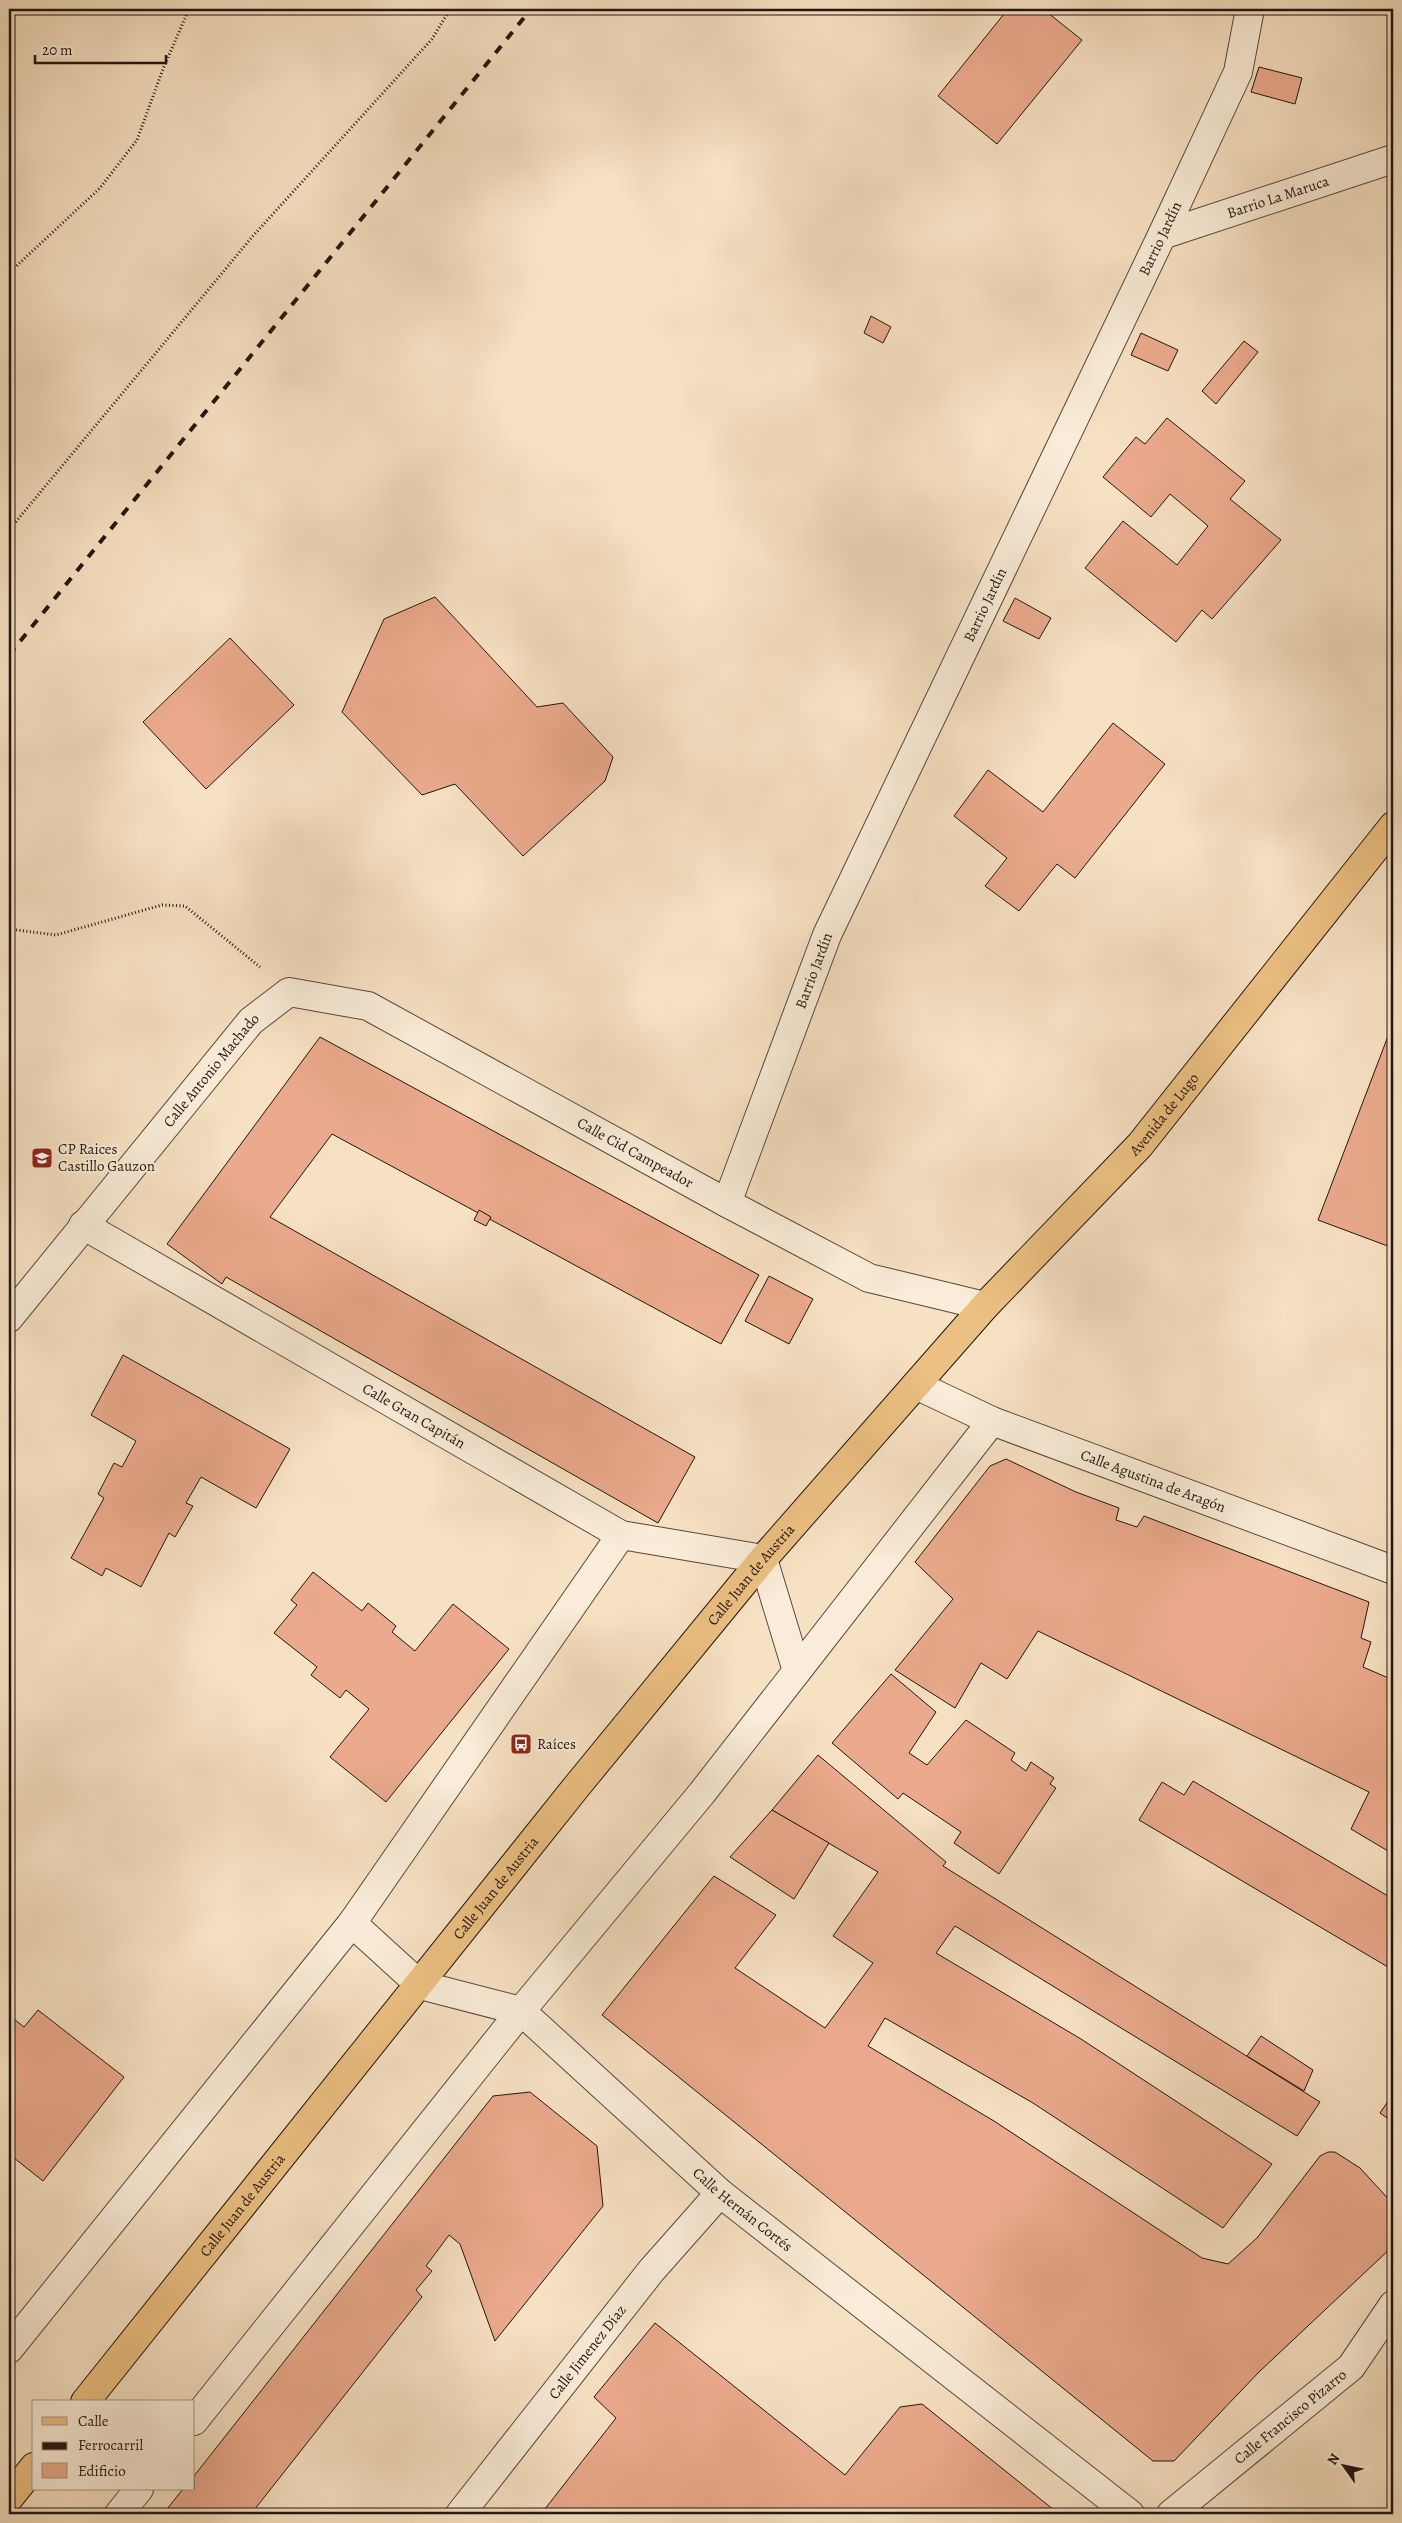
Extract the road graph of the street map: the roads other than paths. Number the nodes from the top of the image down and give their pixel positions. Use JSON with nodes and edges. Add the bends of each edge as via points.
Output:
{"nodes":[{"id":1,"x":1250,"y":9,"type":"edge"},
{"id":2,"x":1393,"y":159,"type":"edge"},
{"id":3,"x":1162,"y":235,"type":"junction"},
{"id":4,"x":1393,"y":826,"type":"edge"},
{"id":5,"x":290,"y":992,"type":"joint"},
{"id":6,"x":727,"y":1203,"type":"junction"},
{"id":7,"x":83,"y":1226,"type":"junction"},
{"id":8,"x":985,"y":1306,"type":"junction"},
{"id":9,"x":9,"y":1318,"type":"edge"},
{"id":10,"x":916,"y":1385,"type":"junction"},
{"id":11,"x":992,"y":1421,"type":"junction"},
{"id":12,"x":622,"y":1535,"type":"junction"},
{"id":13,"x":763,"y":1559,"type":"junction"},
{"id":14,"x":1393,"y":1570,"type":"edge"},
{"id":15,"x":797,"y":1670,"type":"junction"},
{"id":16,"x":352,"y":1923,"type":"junction"},
{"id":17,"x":420,"y":1985,"type":"junction"},
{"id":18,"x":521,"y":2011,"type":"junction"},
{"id":19,"x":720,"y":2193,"type":"junction"},
{"id":20,"x":1393,"y":2305,"type":"edge"},
{"id":21,"x":9,"y":2349,"type":"edge"},
{"id":22,"x":88,"y":2400,"type":"edge"},
{"id":23,"x":195,"y":2420,"type":"edge"},
{"id":24,"x":32,"y":2469,"type":"edge"},
{"id":25,"x":138,"y":2490,"type":"edge"},
{"id":26,"x":9,"y":2498,"type":"edge"},
{"id":27,"x":119,"y":2514,"type":"edge"},
{"id":28,"x":460,"y":2514,"type":"edge"},
{"id":29,"x":1130,"y":2514,"type":"edge"},
{"id":30,"x":1170,"y":2514,"type":"edge"}],
"edges":[{"from":1,"to":3,"type":"street","name":"Barrio Jardín","via":[[1238,72]]},
{"from":2,"to":3,"type":"street","name":"Barrio La Maruca"},
{"from":3,"to":6,"type":"street","name":"Barrio Jardín","via":[[828,935]]},
{"from":4,"to":8,"type":"main road","name":"Avenida de Lugo","via":[[1140,1145]]},
{"from":5,"to":6,"type":"street","name":"Calle Cid Campeador","via":[[368,1006]]},
{"from":5,"to":7,"type":"street","name":"Calle Antonio Machado","via":[[251,1021]]},
{"from":6,"to":8,"type":"street","name":"Calle Cid Campeador","via":[[868,1278]]},
{"from":7,"to":9,"type":"street","name":"Calle Antonio Machado"},
{"from":7,"to":12,"type":"street","name":"Calle Gran Capitán"},
{"from":8,"to":10,"type":"main road","name":"Avenida de Lugo"},
{"from":10,"to":11,"type":"street","name":"Calle Agustina de Aragón"},
{"from":10,"to":13,"type":"main road","name":"Calle Juan de Austria"},
{"from":11,"to":14,"type":"street","name":"Calle Agustina de Aragón"},
{"from":11,"to":15,"type":"street"},
{"from":12,"to":13,"type":"street","name":"Calle Gran Capitán"},
{"from":12,"to":16,"type":"street"},
{"from":13,"to":15,"type":"street"},
{"from":13,"to":17,"type":"main road","name":"Calle Juan de Austria","via":[[583,1778]]},
{"from":15,"to":18,"type":"street","via":[[702,1793]]},
{"from":16,"to":17,"type":"street","name":"Calle Hernán Cortés"},
{"from":16,"to":21,"type":"street"},
{"from":17,"to":18,"type":"street","name":"Calle Hernán Cortés"},
{"from":17,"to":22,"type":"main road","name":"Calle Juan de Austria"},
{"from":18,"to":19,"type":"street","name":"Calle Hernán Cortés"},
{"from":18,"to":23,"type":"street"},
{"from":19,"to":28,"type":"street","name":"Calle Jimenez Díaz","via":[[651,2270]]},
{"from":19,"to":29,"type":"street","name":"Calle Hernán Cortés"},
{"from":20,"to":30,"type":"street","name":"Calle Francisco Pizarro","via":[[1351,2367]]},
{"from":24,"to":26,"type":"main road"},
{"from":25,"to":27,"type":"street"}]}
